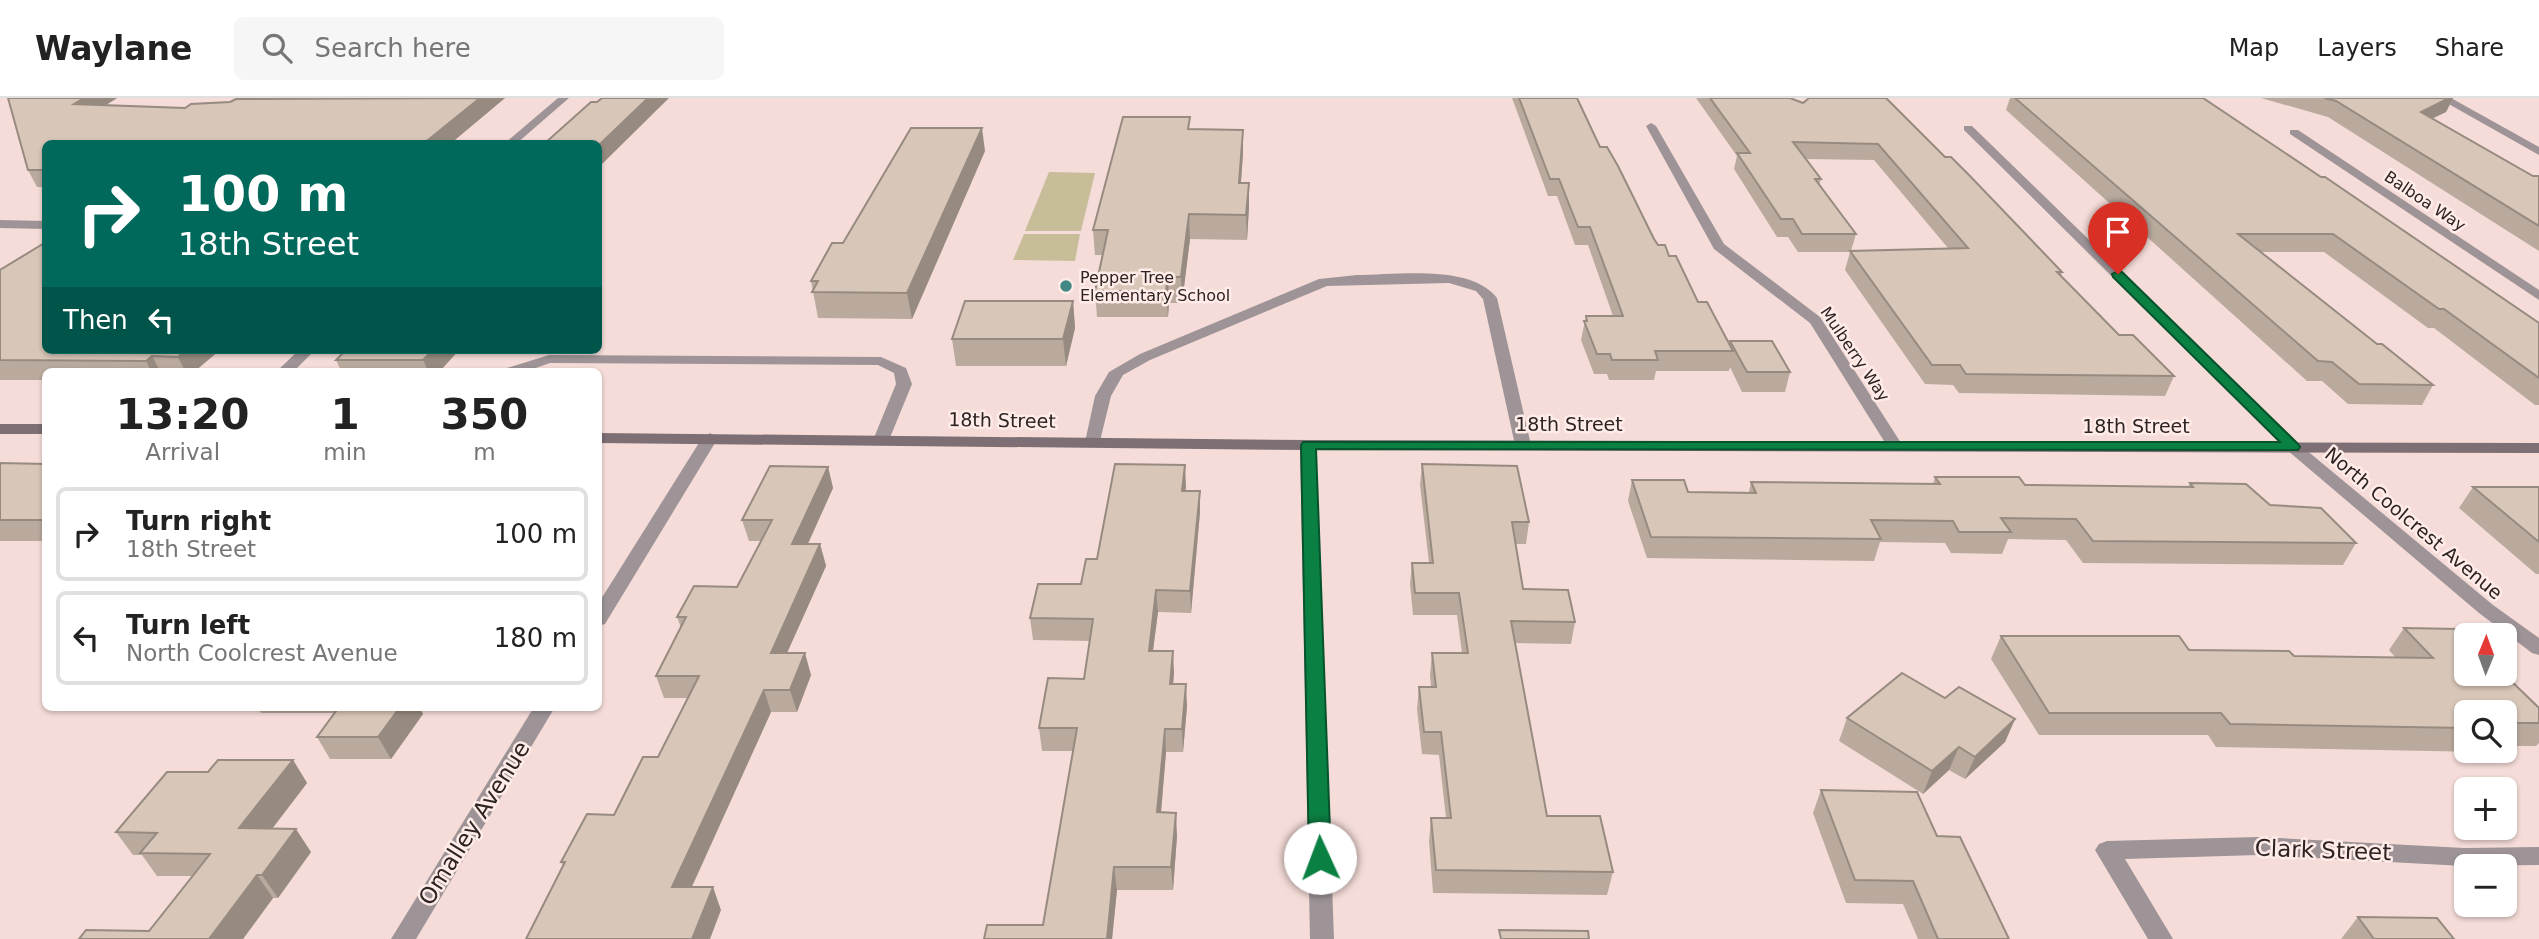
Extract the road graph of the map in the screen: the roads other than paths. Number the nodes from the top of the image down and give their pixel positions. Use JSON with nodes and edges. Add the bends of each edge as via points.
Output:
{"nodes":[{"id":1,"x":564,"y":98,"type":"edge"},
{"id":2,"x":2443,"y":98,"type":"edge"},
{"id":3,"x":1651,"y":126,"type":"dead end"},
{"id":4,"x":1968,"y":128,"type":"dead end"},
{"id":5,"x":2294,"y":132,"type":"dead end"},
{"id":6,"x":514,"y":140,"type":"edge"},
{"id":7,"x":2539,"y":152,"type":"edge"},
{"id":8,"x":0,"y":224,"type":"edge"},
{"id":9,"x":42,"y":225,"type":"edge"},
{"id":10,"x":2539,"y":296,"type":"edge"},
{"id":11,"x":304,"y":354,"type":"edge"},
{"id":12,"x":288,"y":368,"type":"edge"},
{"id":13,"x":521,"y":368,"type":"edge"},
{"id":14,"x":0,"y":429,"type":"edge"},
{"id":15,"x":42,"y":429,"type":"edge"},
{"id":16,"x":602,"y":438,"type":"edge"},
{"id":17,"x":710,"y":438,"type":"junction"},
{"id":18,"x":881,"y":440,"type":"junction"},
{"id":19,"x":1093,"y":442,"type":"junction"},
{"id":20,"x":1308,"y":445,"type":"junction"},
{"id":21,"x":1523,"y":445,"type":"junction"},
{"id":22,"x":1895,"y":446,"type":"junction"},
{"id":23,"x":2293,"y":447,"type":"junction"},
{"id":24,"x":2539,"y":448,"type":"edge"},
{"id":25,"x":602,"y":614,"type":"edge"},
{"id":26,"x":2539,"y":648,"type":"edge"},
{"id":27,"x":543,"y":711,"type":"edge"},
{"id":28,"x":2539,"y":856,"type":"edge"},
{"id":29,"x":403,"y":939,"type":"edge"},
{"id":30,"x":1322,"y":939,"type":"edge"},
{"id":31,"x":2161,"y":939,"type":"edge"}],
"edges":[{"from":1,"to":6,"type":"street"},
{"from":2,"to":7,"type":"street"},
{"from":3,"to":22,"type":"street","name":"Mulberry Way","via":[[1719,246],[1815,320]]},
{"from":4,"to":23,"type":"street","name":"North Coolcrest Avenue"},
{"from":5,"to":10,"type":"street","name":"Balboa Way"},
{"from":8,"to":9,"type":"street"},
{"from":11,"to":12,"type":"street"},
{"from":13,"to":18,"type":"street","via":[[549,359],[881,361],[901,371],[904,384]]},
{"from":14,"to":15,"type":"main road"},
{"from":16,"to":17,"type":"main road","name":"18th Street"},
{"from":17,"to":18,"type":"main road","name":"18th Street"},
{"from":17,"to":25,"type":"street"},
{"from":18,"to":19,"type":"main road","name":"18th Street"},
{"from":19,"to":20,"type":"main road","name":"18th Street"},
{"from":19,"to":21,"type":"street","via":[[1103,396],[1117,372],[1145,357],[1324,282],[1449,279],[1481,288],[1489,299]]},
{"from":20,"to":21,"type":"main road","name":"18th Street"},
{"from":20,"to":30,"type":"street"},
{"from":21,"to":22,"type":"main road","name":"18th Street"},
{"from":22,"to":23,"type":"main road","name":"18th Street"},
{"from":23,"to":24,"type":"main road","name":"18th Street"},
{"from":23,"to":26,"type":"street","name":"North Coolcrest Avenue"},
{"from":27,"to":29,"type":"street","name":"Omalley Avenue"},
{"from":28,"to":31,"type":"street","name":"Clark Street","via":[[2464,857],[2258,846],[2107,850]]}]}
